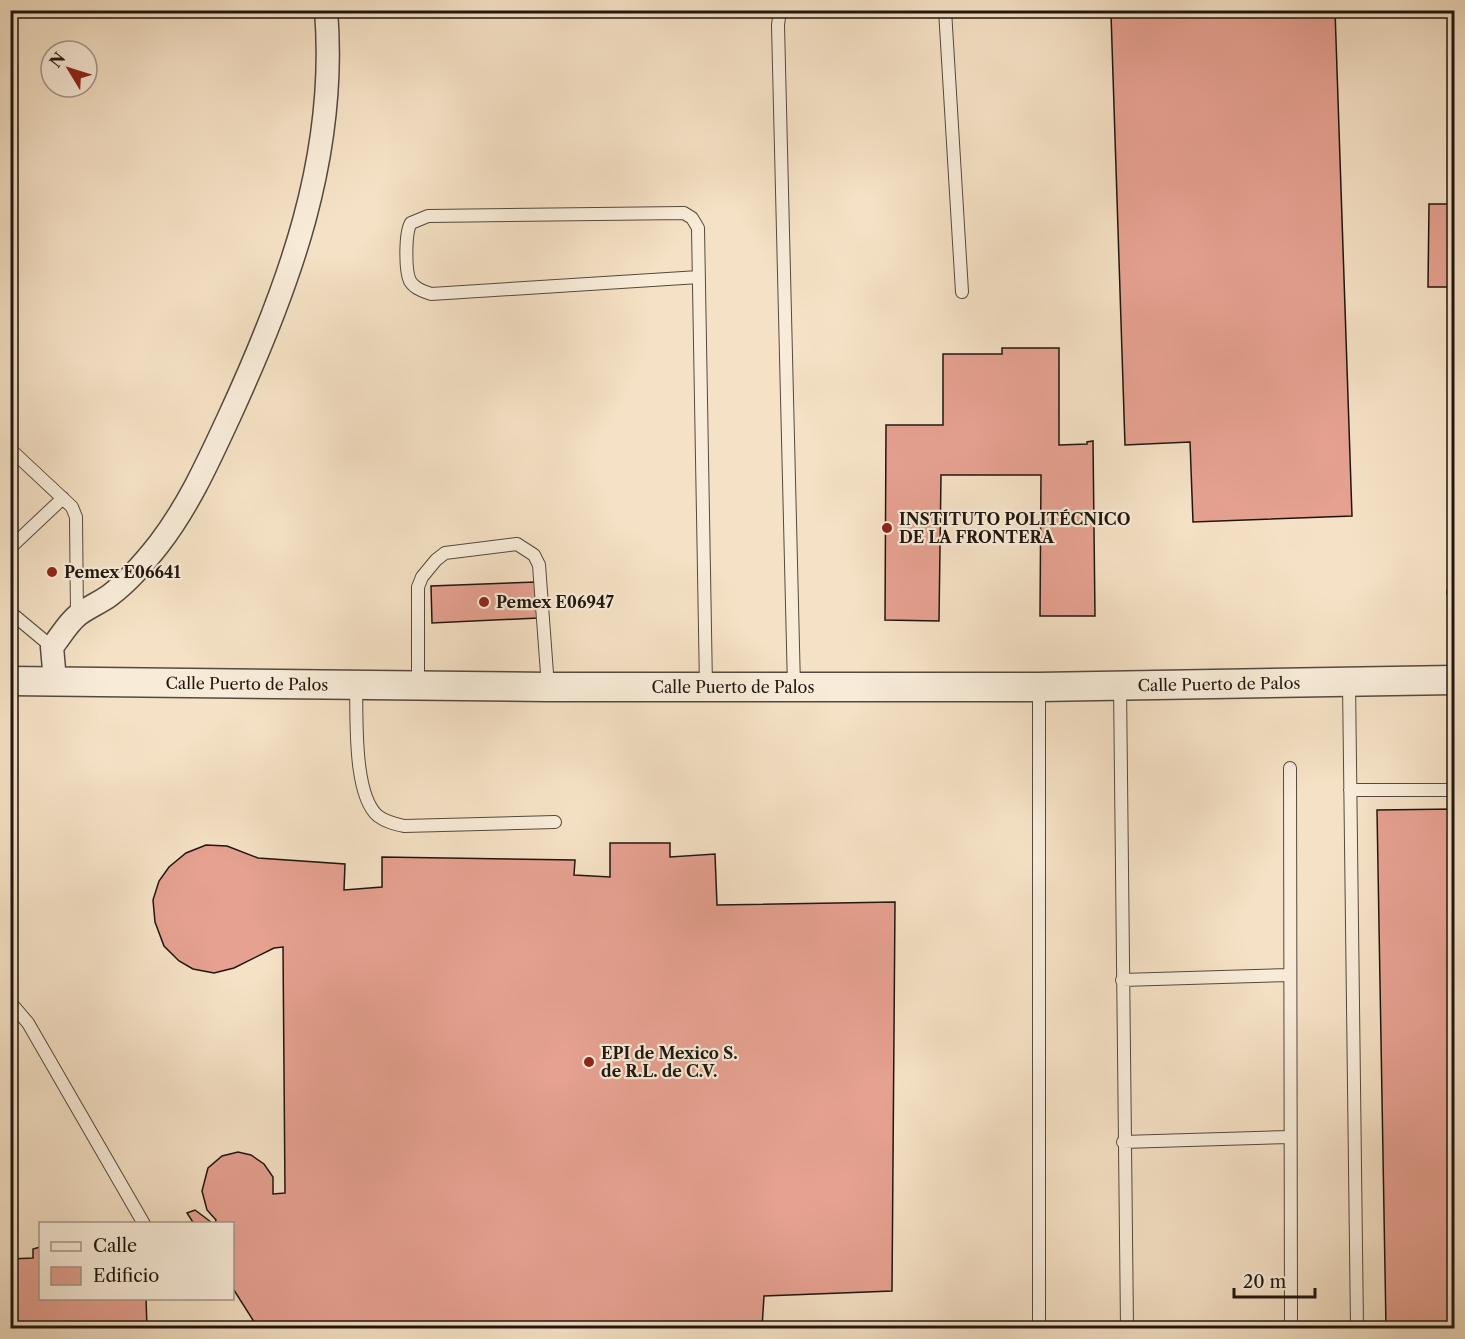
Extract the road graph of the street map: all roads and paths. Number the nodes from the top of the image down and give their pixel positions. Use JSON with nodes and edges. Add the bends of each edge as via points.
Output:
{"nodes":[{"id":1,"x":326,"y":10,"type":"edge"},
{"id":2,"x":780,"y":10,"type":"edge"},
{"id":3,"x":945,"y":10,"type":"edge"},
{"id":4,"x":699,"y":277,"type":"junction"},
{"id":5,"x":962,"y":292,"type":"dead end"},
{"id":6,"x":10,"y":448,"type":"edge"},
{"id":7,"x":63,"y":498,"type":"junction"},
{"id":8,"x":10,"y":548,"type":"edge"},
{"id":9,"x":10,"y":612,"type":"edge"},
{"id":10,"x":77,"y":616,"type":"junction"},
{"id":11,"x":52,"y":647,"type":"junction"},
{"id":12,"x":1455,"y":680,"type":"edge"},
{"id":13,"x":10,"y":681,"type":"edge"},
{"id":14,"x":55,"y":681,"type":"junction"},
{"id":15,"x":1349,"y":682,"type":"junction"},
{"id":16,"x":418,"y":685,"type":"junction"},
{"id":17,"x":1120,"y":685,"type":"junction"},
{"id":18,"x":356,"y":686,"type":"junction"},
{"id":19,"x":548,"y":687,"type":"junction"},
{"id":20,"x":706,"y":687,"type":"junction"},
{"id":21,"x":794,"y":687,"type":"junction"},
{"id":22,"x":1039,"y":687,"type":"junction"},
{"id":23,"x":1290,"y":768,"type":"dead end"},
{"id":24,"x":1350,"y":790,"type":"junction"},
{"id":25,"x":1455,"y":790,"type":"edge"},
{"id":26,"x":555,"y":822,"type":"dead end"},
{"id":27,"x":1290,"y":975,"type":"junction"},
{"id":28,"x":1122,"y":980,"type":"junction"},
{"id":29,"x":10,"y":1002,"type":"edge"},
{"id":30,"x":1290,"y":1137,"type":"junction"},
{"id":31,"x":1123,"y":1142,"type":"junction"},
{"id":32,"x":143,"y":1222,"type":"edge"},
{"id":33,"x":1039,"y":1329,"type":"edge"},
{"id":34,"x":1127,"y":1329,"type":"edge"},
{"id":35,"x":1291,"y":1329,"type":"edge"},
{"id":36,"x":1357,"y":1329,"type":"edge"}],
"edges":[{"from":1,"to":10,"type":"street","via":[[330,52],[322,150],[315,182],[303,230],[243,386],[184,507],[160,543],[133,576]]},
{"from":2,"to":21,"type":"lane"},
{"from":3,"to":5,"type":"lane"},
{"from":4,"to":4,"type":"lane","via":[[698,228],[684,213],[428,216],[411,223],[406,234],[409,279],[419,290],[431,294]]},
{"from":4,"to":20,"type":"lane"},
{"from":6,"to":7,"type":"lane"},
{"from":7,"to":8,"type":"lane"},
{"from":7,"to":10,"type":"lane","via":[[76,517]]},
{"from":9,"to":11,"type":"lane"},
{"from":10,"to":11,"type":"street"},
{"from":11,"to":14,"type":"street"},
{"from":12,"to":15,"type":"street","name":"Calle Puerto de Palos"},
{"from":13,"to":14,"type":"street","name":"Calle Puerto de Palos"},
{"from":14,"to":18,"type":"street","name":"Calle Puerto de Palos"},
{"from":15,"to":17,"type":"street","name":"Calle Puerto de Palos"},
{"from":15,"to":24,"type":"lane"},
{"from":16,"to":18,"type":"street","name":"Calle Puerto de Palos"},
{"from":16,"to":19,"type":"street","name":"Calle Puerto de Palos"},
{"from":16,"to":19,"type":"lane","via":[[418,587],[427,569],[445,553],[517,544],[534,555],[539,565]]},
{"from":17,"to":22,"type":"street","name":"Calle Puerto de Palos"},
{"from":17,"to":28,"type":"lane"},
{"from":18,"to":26,"type":"lane","via":[[358,765],[370,806],[378,816],[404,826]]},
{"from":19,"to":20,"type":"street","name":"Calle Puerto de Palos"},
{"from":20,"to":21,"type":"street","name":"Calle Puerto de Palos"},
{"from":21,"to":22,"type":"street","name":"Calle Puerto de Palos"},
{"from":22,"to":33,"type":"lane"},
{"from":23,"to":27,"type":"lane"},
{"from":24,"to":25,"type":"lane"},
{"from":24,"to":36,"type":"lane"},
{"from":27,"to":28,"type":"lane"},
{"from":27,"to":30,"type":"lane"},
{"from":28,"to":31,"type":"lane"},
{"from":29,"to":32,"type":"lane","via":[[28,1023]]},
{"from":30,"to":31,"type":"lane"},
{"from":30,"to":35,"type":"lane"},
{"from":31,"to":34,"type":"lane"}]}
